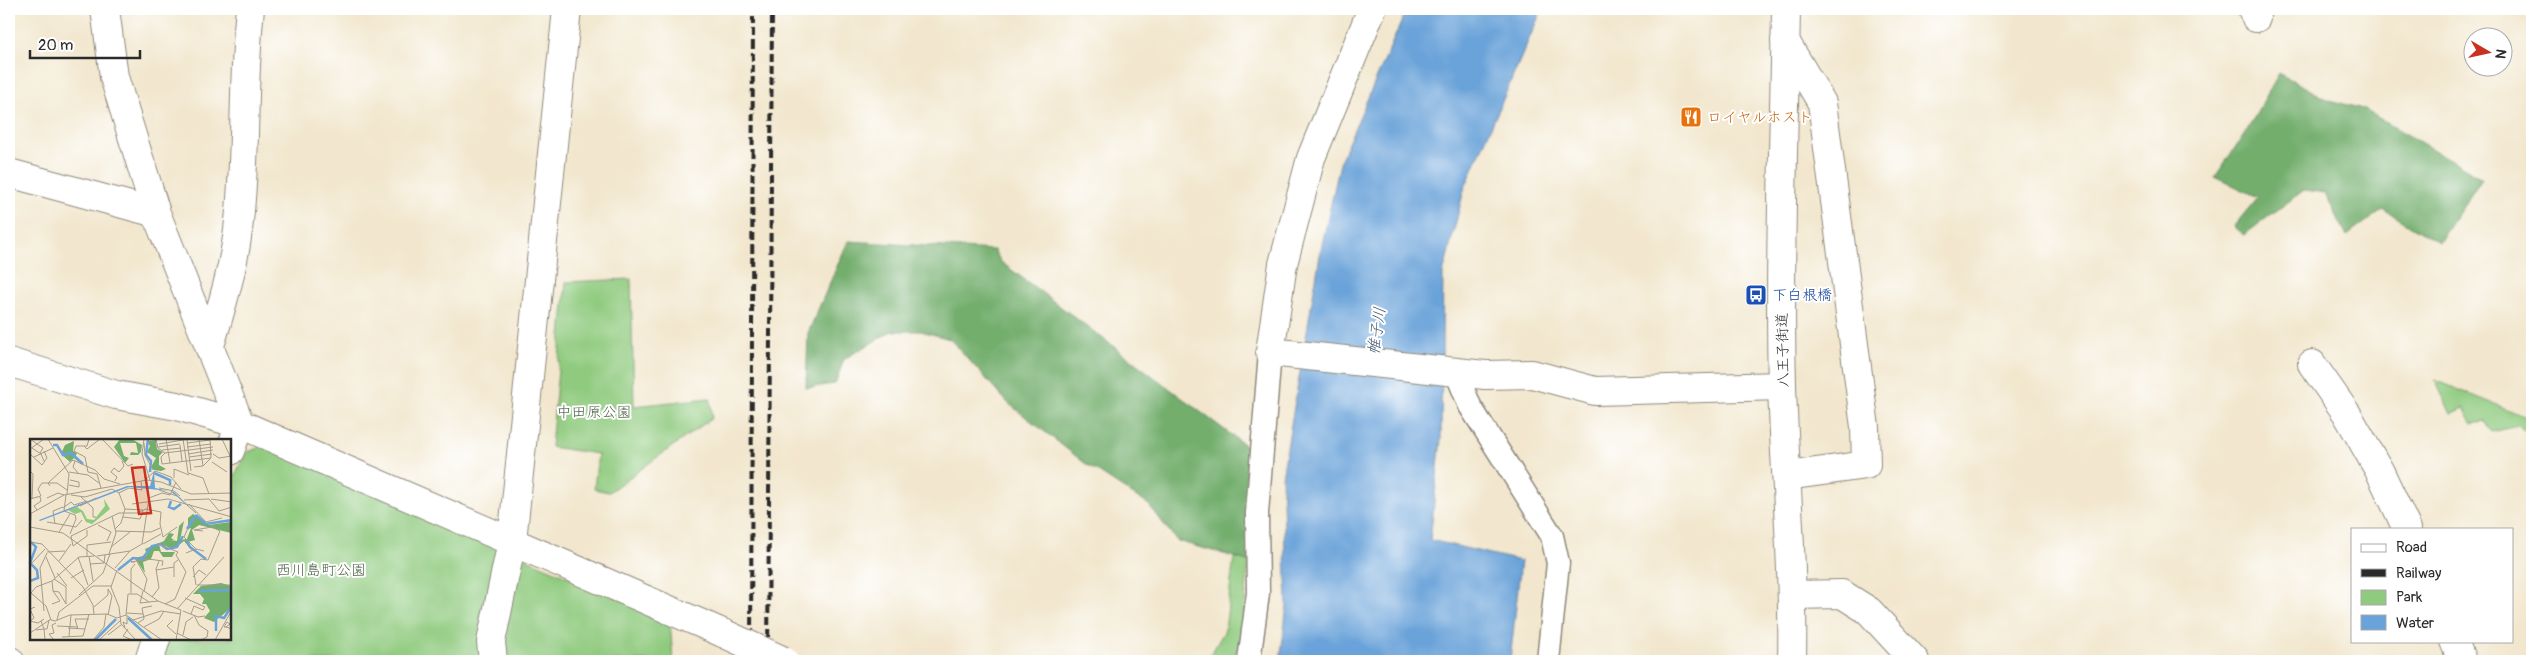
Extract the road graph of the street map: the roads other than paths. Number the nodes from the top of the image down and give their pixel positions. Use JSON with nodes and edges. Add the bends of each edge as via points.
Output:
{"nodes":[{"id":1,"x":106,"y":9,"type":"edge"},
{"id":2,"x":250,"y":9,"type":"edge"},
{"id":3,"x":567,"y":9,"type":"edge"},
{"id":4,"x":1372,"y":9,"type":"edge"},
{"id":5,"x":1786,"y":9,"type":"edge"},
{"id":6,"x":1785,"y":41,"type":"junction"},
{"id":7,"x":9,"y":173,"type":"edge"},
{"id":8,"x":156,"y":213,"type":"junction"},
{"id":9,"x":210,"y":346,"type":"junction"},
{"id":10,"x":1277,"y":352,"type":"junction"},
{"id":11,"x":9,"y":362,"type":"edge"},
{"id":12,"x":2312,"y":364,"type":"dead end"},
{"id":13,"x":1451,"y":372,"type":"junction"},
{"id":14,"x":1782,"y":386,"type":"junction"},
{"id":15,"x":240,"y":424,"type":"junction"},
{"id":16,"x":231,"y":448,"type":"edge"},
{"id":17,"x":1787,"y":476,"type":"junction"},
{"id":18,"x":2407,"y":528,"type":"edge"},
{"id":19,"x":512,"y":541,"type":"junction"},
{"id":20,"x":1793,"y":596,"type":"junction"},
{"id":21,"x":156,"y":640,"type":"edge"},
{"id":22,"x":2454,"y":642,"type":"edge"},
{"id":23,"x":148,"y":661,"type":"edge"},
{"id":24,"x":493,"y":661,"type":"edge"},
{"id":25,"x":784,"y":661,"type":"edge"},
{"id":26,"x":1249,"y":661,"type":"edge"},
{"id":27,"x":1548,"y":661,"type":"edge"},
{"id":28,"x":1792,"y":661,"type":"edge"},
{"id":29,"x":1915,"y":661,"type":"edge"},
{"id":30,"x":2462,"y":661,"type":"edge"}],
"edges":[{"from":1,"to":8,"type":"main road","via":[[114,76]]},
{"from":2,"to":9,"type":"main road","via":[[239,221],[232,268]]},
{"from":3,"to":19,"type":"main road"},
{"from":4,"to":10,"type":"main road","via":[[1311,158],[1283,264]]},
{"from":5,"to":6,"type":"main road","name":"八王子街道"},
{"from":6,"to":14,"type":"main road","name":"八王子街道"},
{"from":6,"to":17,"type":"main road","via":[[1822,103],[1865,427],[1866,465]]},
{"from":7,"to":8,"type":"main road"},
{"from":8,"to":9,"type":"main road"},
{"from":9,"to":15,"type":"main road"},
{"from":10,"to":13,"type":"main road"},
{"from":10,"to":26,"type":"street","via":[[1257,513],[1258,593]]},
{"from":11,"to":15,"type":"main road","via":[[116,395],[177,406]]},
{"from":12,"to":18,"type":"main road","via":[[2347,414]]},
{"from":13,"to":14,"type":"main road","via":[[1532,374],[1595,391]]},
{"from":13,"to":27,"type":"street","via":[[1552,536],[1558,563]]},
{"from":14,"to":17,"type":"main road","name":"八王子街道"},
{"from":15,"to":16,"type":"main road"},
{"from":15,"to":19,"type":"main road"},
{"from":17,"to":20,"type":"main road","name":"八王子街道"},
{"from":19,"to":24,"type":"main road","via":[[491,642]]},
{"from":19,"to":25,"type":"main road","bridge":true},
{"from":20,"to":28,"type":"main road","name":"八王子街道"},
{"from":20,"to":29,"type":"main road","via":[[1842,594],[1870,611]]},
{"from":21,"to":23,"type":"main road"},
{"from":22,"to":30,"type":"main road"}]}
